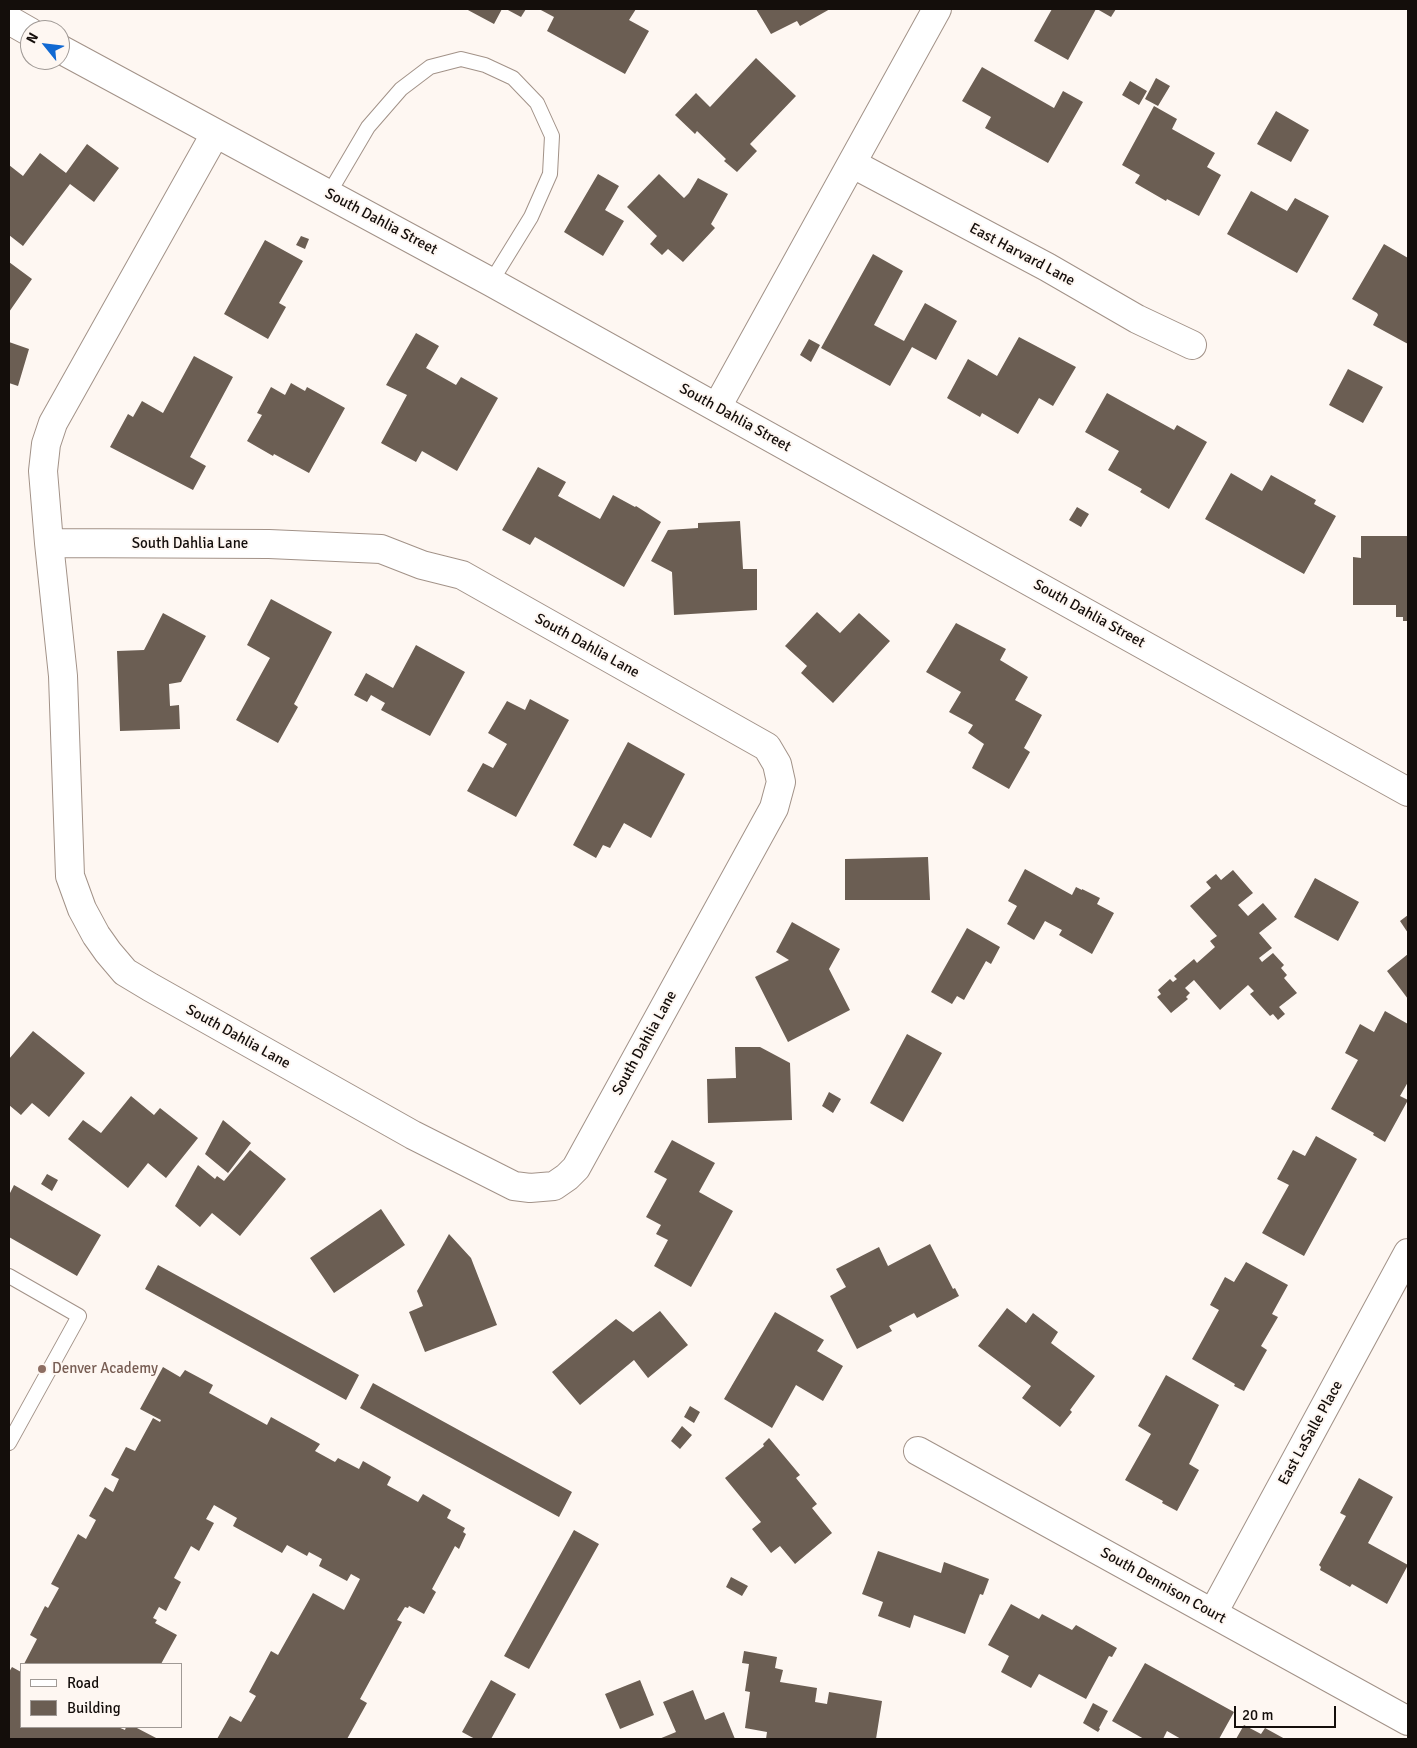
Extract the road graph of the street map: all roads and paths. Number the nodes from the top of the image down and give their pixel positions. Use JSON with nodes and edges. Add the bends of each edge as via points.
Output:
{"nodes":[{"id":1,"x":937,"y":9,"type":"edge"},
{"id":2,"x":9,"y":20,"type":"edge"},
{"id":3,"x":20,"y":26,"type":"edge"},
{"id":4,"x":70,"y":54,"type":"edge"},
{"id":5,"x":215,"y":134,"type":"junction"},
{"id":6,"x":853,"y":164,"type":"junction"},
{"id":7,"x":328,"y":194,"type":"junction"},
{"id":8,"x":491,"y":282,"type":"junction"},
{"id":9,"x":1192,"y":345,"type":"dead end"},
{"id":10,"x":717,"y":407,"type":"junction"},
{"id":11,"x":49,"y":543,"type":"junction"},
{"id":12,"x":1408,"y":792,"type":"edge"},
{"id":13,"x":1408,"y":1254,"type":"edge"},
{"id":14,"x":9,"y":1276,"type":"edge"},
{"id":15,"x":9,"y":1443,"type":"edge"},
{"id":16,"x":918,"y":1451,"type":"dead end"},
{"id":17,"x":1213,"y":1613,"type":"junction"},
{"id":18,"x":1408,"y":1721,"type":"edge"}],
"edges":[{"from":1,"to":6,"type":"street"},
{"from":2,"to":3,"type":"street"},
{"from":4,"to":5,"type":"street","name":"South Dahlia Street"},
{"from":5,"to":7,"type":"street","name":"South Dahlia Street"},
{"from":5,"to":11,"type":"street","name":"South Dahlia Lane","via":[[53,422],[43,471]]},
{"from":6,"to":9,"type":"street","name":"East Harvard Lane"},
{"from":6,"to":10,"type":"street"},
{"from":7,"to":8,"type":"street","name":"South Dahlia Street"},
{"from":7,"to":8,"type":"lane","via":[[368,127],[402,89],[430,67],[461,58],[485,64],[513,78],[537,103],[552,136],[550,174],[531,217]]},
{"from":8,"to":10,"type":"street","name":"South Dahlia Street"},
{"from":10,"to":12,"type":"street","name":"South Dahlia Street"},
{"from":11,"to":11,"type":"street","name":"South Dahlia Lane","via":[[63,676],[70,876],[82,909],[108,952],[125,972],[150,987],[413,1135],[514,1186],[554,1186],[567,1177],[576,1168],[774,808],[782,782],[767,747],[462,575],[422,565],[381,549],[270,544]]},
{"from":13,"to":17,"type":"street","name":"East LaSalle Place"},
{"from":14,"to":15,"type":"lane","via":[[79,1316]]},
{"from":16,"to":17,"type":"street","name":"South Dennison Court"},
{"from":17,"to":18,"type":"street","name":"South Dennison Court"}]}
